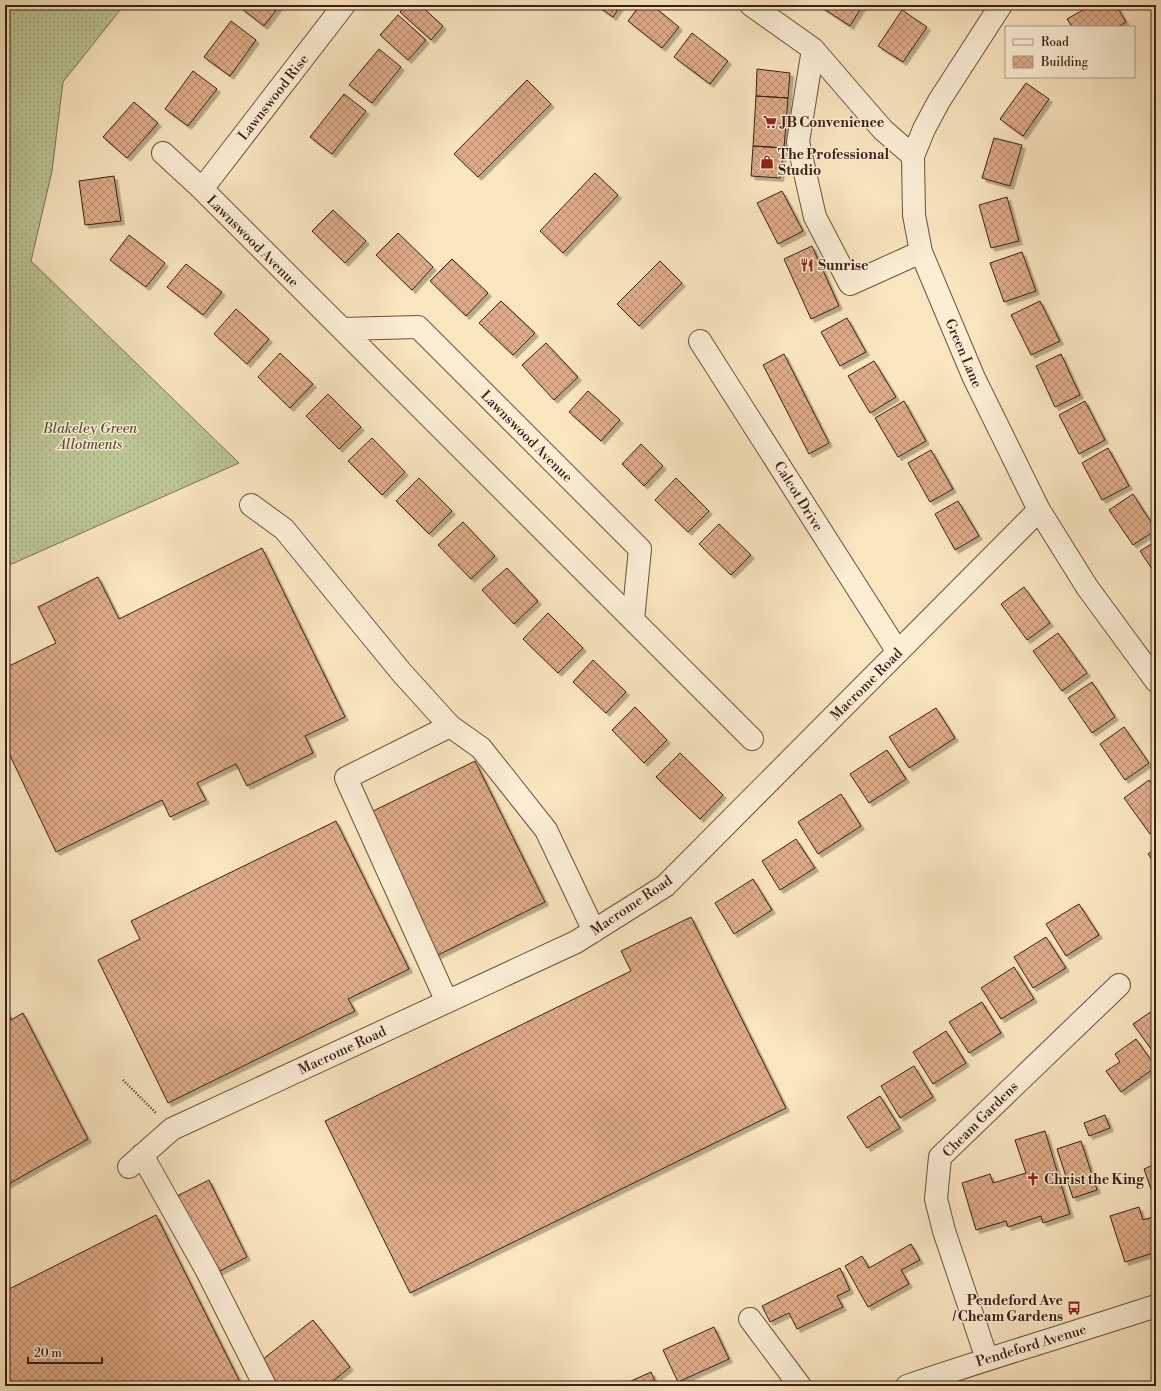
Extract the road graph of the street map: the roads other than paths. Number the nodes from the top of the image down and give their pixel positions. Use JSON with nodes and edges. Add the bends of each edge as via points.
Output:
{"nodes":[{"id":1,"x":344,"y":5,"type":"edge"},
{"id":2,"x":750,"y":5,"type":"edge"},
{"id":3,"x":1001,"y":5,"type":"edge"},
{"id":4,"x":812,"y":49,"type":"junction"},
{"id":5,"x":163,"y":153,"type":"dead end"},
{"id":6,"x":913,"y":156,"type":"junction"},
{"id":7,"x":202,"y":189,"type":"junction"},
{"id":8,"x":921,"y":252,"type":"junction"},
{"id":9,"x":342,"y":329,"type":"junction"},
{"id":10,"x":700,"y":340,"type":"dead end"},
{"id":11,"x":251,"y":505,"type":"dead end"},
{"id":12,"x":1039,"y":510,"type":"junction"},
{"id":13,"x":633,"y":620,"type":"junction"},
{"id":14,"x":898,"y":652,"type":"junction"},
{"id":15,"x":1156,"y":681,"type":"edge"},
{"id":16,"x":450,"y":726,"type":"junction"},
{"id":17,"x":752,"y":739,"type":"dead end"},
{"id":18,"x":594,"y":931,"type":"junction"},
{"id":19,"x":1119,"y":985,"type":"dead end"},
{"id":20,"x":447,"y":1002,"type":"junction"},
{"id":21,"x":1156,"y":1306,"type":"edge"},
{"id":22,"x":750,"y":1319,"type":"dead end"},
{"id":23,"x":987,"y":1358,"type":"junction"},
{"id":24,"x":265,"y":1386,"type":"edge"},
{"id":25,"x":800,"y":1386,"type":"edge"},
{"id":26,"x":907,"y":1386,"type":"edge"}],
"edges":[{"from":1,"to":7,"type":"street","name":"Lawnswood Rise"},
{"from":2,"to":4,"type":"street"},
{"from":3,"to":6,"type":"street","name":"Green Lane","via":[[939,101]]},
{"from":4,"to":6,"type":"street","via":[[883,130]]},
{"from":4,"to":8,"type":"street","via":[[798,142],[815,217],[850,284]]},
{"from":5,"to":7,"type":"street","name":"Lawnswood Avenue"},
{"from":6,"to":8,"type":"street","name":"Green Lane","via":[[914,215]]},
{"from":7,"to":9,"type":"street","name":"Lawnswood Avenue"},
{"from":8,"to":12,"type":"street","name":"Green Lane","via":[[974,378]]},
{"from":9,"to":13,"type":"street","name":"Lawnswood Avenue"},
{"from":9,"to":13,"type":"street","name":"Lawnswood Avenue","via":[[418,327],[640,548]]},
{"from":10,"to":14,"type":"street","name":"Calcot Drive"},
{"from":11,"to":16,"type":"street","via":[[284,529],[402,673]]},
{"from":12,"to":14,"type":"street","name":"Macrome Road"},
{"from":12,"to":15,"type":"street","name":"Green Lane","via":[[1087,587]]},
{"from":13,"to":17,"type":"street","name":"Lawnswood Avenue"},
{"from":14,"to":18,"type":"street","name":"Macrome Road","via":[[665,886]]},
{"from":16,"to":18,"type":"street","via":[[481,748],[546,830]]},
{"from":16,"to":20,"type":"street","via":[[346,778]]},
{"from":18,"to":20,"type":"street","name":"Macrome Road","via":[[576,942]]},
{"from":19,"to":23,"type":"street","name":"Cheam Gardens","via":[[940,1157],[936,1199],[944,1231]]},
{"from":20,"to":24,"type":"street","name":"Macrome Road","via":[[172,1129],[135,1161],[206,1269]]},
{"from":21,"to":23,"type":"street","name":"Pendeford Avenue"},
{"from":22,"to":25,"type":"street"},
{"from":23,"to":26,"type":"street","name":"Pendeford Avenue"}]}
